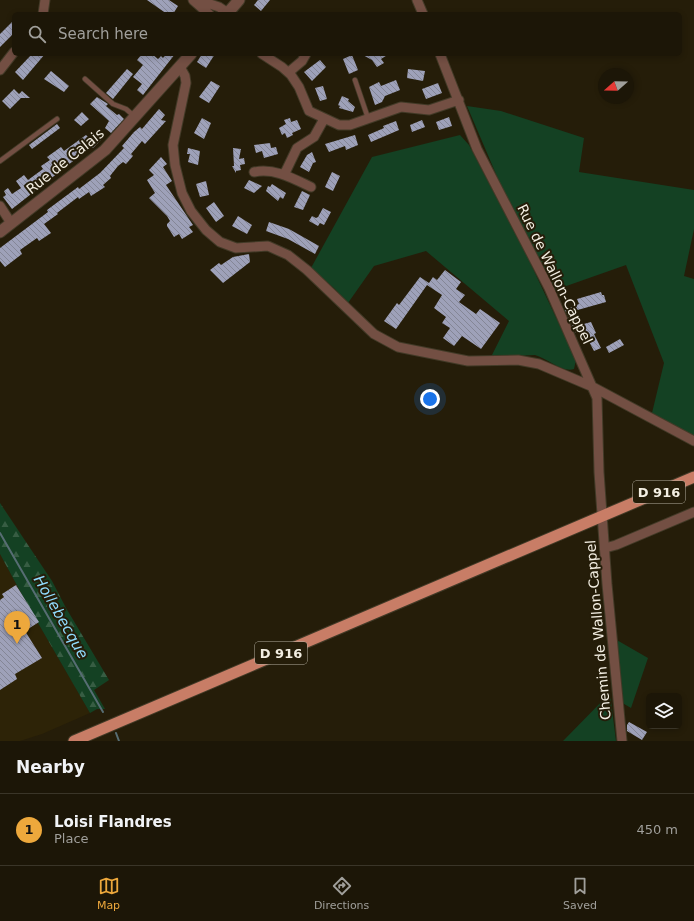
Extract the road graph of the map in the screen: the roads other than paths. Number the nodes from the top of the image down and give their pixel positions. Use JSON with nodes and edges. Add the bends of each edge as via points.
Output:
{"nodes":[{"id":1,"x":46,"y":0,"type":"edge"},
{"id":2,"x":193,"y":0,"type":"edge"},
{"id":3,"x":239,"y":0,"type":"edge"},
{"id":4,"x":417,"y":0,"type":"edge"},
{"id":5,"x":205,"y":7,"type":"edge"},
{"id":6,"x":43,"y":12,"type":"edge"},
{"id":7,"x":226,"y":12,"type":"edge"},
{"id":8,"x":229,"y":12,"type":"edge"},
{"id":9,"x":422,"y":12,"type":"edge"},
{"id":10,"x":12,"y":55,"type":"edge"},
{"id":11,"x":189,"y":56,"type":"edge"},
{"id":12,"x":265,"y":56,"type":"edge"},
{"id":13,"x":305,"y":56,"type":"edge"},
{"id":14,"x":441,"y":56,"type":"edge"},
{"id":15,"x":180,"y":67,"type":"junction"},
{"id":16,"x":0,"y":70,"type":"edge"},
{"id":17,"x":288,"y":72,"type":"junction"},
{"id":18,"x":85,"y":79,"type":"dead end"},
{"id":19,"x":355,"y":80,"type":"dead end"},
{"id":20,"x":459,"y":100,"type":"junction"},
{"id":21,"x":136,"y":117,"type":"junction"},
{"id":22,"x":324,"y":118,"type":"junction"},
{"id":23,"x":368,"y":118,"type":"junction"},
{"id":24,"x":57,"y":119,"type":"dead end"},
{"id":25,"x":0,"y":161,"type":"edge"},
{"id":26,"x":254,"y":172,"type":"dead end"},
{"id":27,"x":284,"y":175,"type":"junction"},
{"id":28,"x":311,"y":187,"type":"dead end"},
{"id":29,"x":0,"y":206,"type":"edge"},
{"id":30,"x":11,"y":223,"type":"junction"},
{"id":31,"x":0,"y":232,"type":"edge"},
{"id":32,"x":593,"y":387,"type":"junction"},
{"id":33,"x":694,"y":441,"type":"edge"},
{"id":34,"x":694,"y":477,"type":"edge"},
{"id":35,"x":694,"y":512,"type":"edge"},
{"id":36,"x":603,"y":516,"type":"junction"},
{"id":37,"x":605,"y":548,"type":"junction"},
{"id":38,"x":89,"y":734,"type":"junction"},
{"id":39,"x":66,"y":741,"type":"edge"},
{"id":40,"x":74,"y":741,"type":"edge"},
{"id":41,"x":622,"y":741,"type":"edge"}],
"edges":[{"from":1,"to":6,"type":"street"},
{"from":2,"to":5,"type":"street"},
{"from":3,"to":8,"type":"street"},
{"from":4,"to":9,"type":"street"},
{"from":5,"to":7,"type":"street","via":[[219,7]]},
{"from":10,"to":16,"type":"street"},
{"from":11,"to":15,"type":"street","name":"Rue de Calais"},
{"from":12,"to":17,"type":"street"},
{"from":13,"to":17,"type":"street"},
{"from":14,"to":20,"type":"street","name":"Rue de Wallon-Cappel"},
{"from":15,"to":21,"type":"street","name":"Rue de Calais"},
{"from":15,"to":32,"type":"street","via":[[186,83],[173,145],[175,165],[182,193],[191,211],[216,238],[232,247],[268,246],[288,255],[374,334],[398,347],[468,361],[528,361]]},
{"from":17,"to":22,"type":"street","via":[[297,83],[308,109]]},
{"from":18,"to":21,"type":"lane","via":[[113,104],[126,109]]},
{"from":19,"to":23,"type":"lane"},
{"from":20,"to":23,"type":"street","via":[[429,110],[401,106]]},
{"from":20,"to":32,"type":"street","name":"Rue de Wallon-Cappel","via":[[484,164],[549,288]]},
{"from":21,"to":30,"type":"street","name":"Rue de Calais","via":[[94,160]]},
{"from":22,"to":23,"type":"street","via":[[344,126]]},
{"from":22,"to":27,"type":"street","via":[[314,137],[296,148]]},
{"from":24,"to":25,"type":"lane"},
{"from":26,"to":27,"type":"street","via":[[269,171]]},
{"from":27,"to":28,"type":"street"},
{"from":29,"to":30,"type":"street"},
{"from":30,"to":31,"type":"street","name":"Rue de Calais"},
{"from":32,"to":33,"type":"street"},
{"from":32,"to":36,"type":"street","name":"Rue de Wallon-Cappel","via":[[597,401]]},
{"from":34,"to":36,"type":"main road","number":"D 916"},
{"from":35,"to":37,"type":"street"},
{"from":36,"to":37,"type":"street","name":"Chemin de Wallon-Cappel"},
{"from":36,"to":38,"type":"main road","number":"D 916"},
{"from":37,"to":41,"type":"street","name":"Chemin de Wallon-Cappel","via":[[610,629]]},
{"from":38,"to":39,"type":"main road","number":"D 916"},
{"from":38,"to":40,"type":"main road","number":"D 916"}]}
